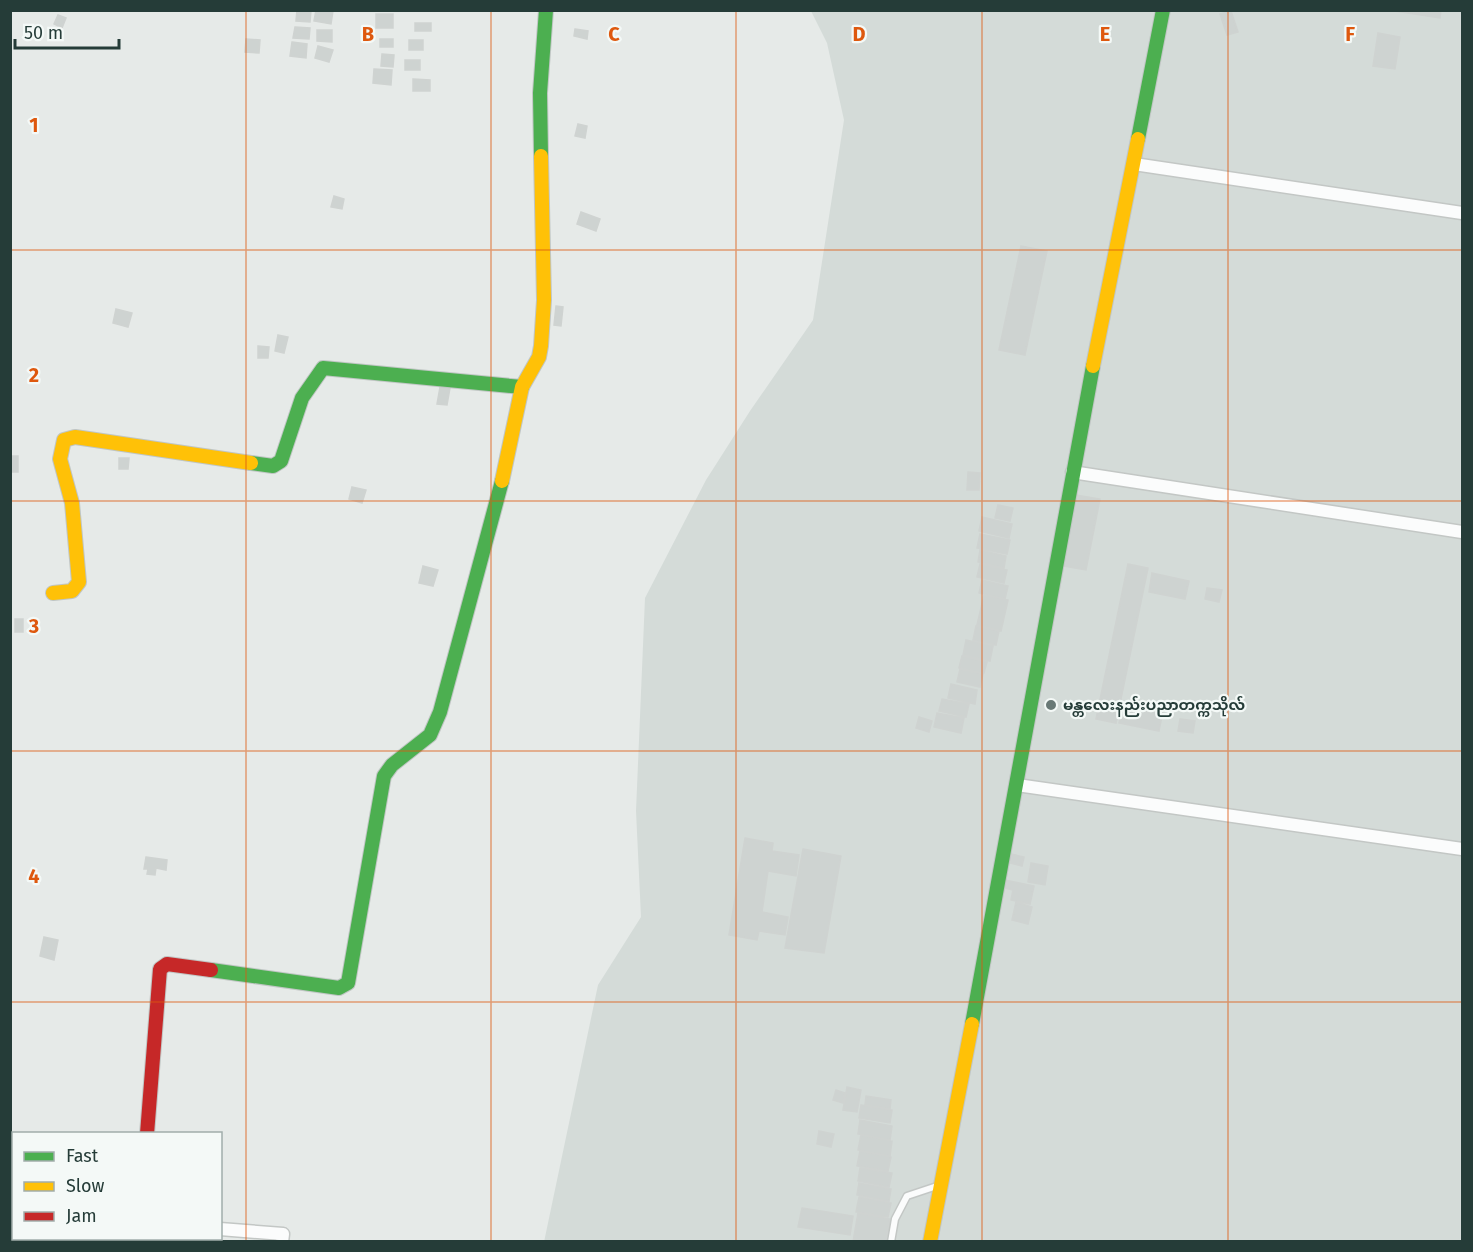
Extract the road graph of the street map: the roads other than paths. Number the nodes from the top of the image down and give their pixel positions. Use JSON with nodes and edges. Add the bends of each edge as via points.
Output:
{"nodes":[{"id":1,"x":546,"y":10,"type":"edge"},
{"id":2,"x":1163,"y":10,"type":"edge"},
{"id":3,"x":1134,"y":164,"type":"junction"},
{"id":4,"x":1462,"y":213,"type":"edge"},
{"id":5,"x":522,"y":387,"type":"junction"},
{"id":6,"x":1072,"y":471,"type":"junction"},
{"id":7,"x":1462,"y":532,"type":"edge"},
{"id":8,"x":53,"y":593,"type":"dead end"},
{"id":9,"x":1017,"y":785,"type":"junction"},
{"id":10,"x":1462,"y":849,"type":"edge"},
{"id":11,"x":147,"y":1132,"type":"edge"},
{"id":12,"x":940,"y":1185,"type":"junction"},
{"id":13,"x":222,"y":1228,"type":"edge"},
{"id":14,"x":282,"y":1242,"type":"edge"},
{"id":15,"x":891,"y":1242,"type":"edge"},
{"id":16,"x":930,"y":1242,"type":"edge"}],
"edges":[{"from":1,"to":5,"type":"street","via":[[540,93],[544,300],[538,357]]},
{"from":2,"to":3,"type":"street"},
{"from":3,"to":4,"type":"street"},
{"from":3,"to":6,"type":"street"},
{"from":5,"to":8,"type":"street","via":[[323,369],[315,374],[305,391],[281,461],[273,466],[75,437],[64,440],[60,459],[72,503],[79,582],[72,591]]},
{"from":5,"to":11,"type":"street","via":[[496,510],[440,712],[430,735],[384,776],[348,983],[339,988],[167,964],[160,969]]},
{"from":6,"to":7,"type":"street"},
{"from":6,"to":9,"type":"street"},
{"from":9,"to":10,"type":"street"},
{"from":9,"to":12,"type":"street"},
{"from":12,"to":15,"type":"lane","via":[[907,1196],[895,1219]]},
{"from":12,"to":16,"type":"street"},
{"from":13,"to":14,"type":"street","via":[[283,1234]]}]}
